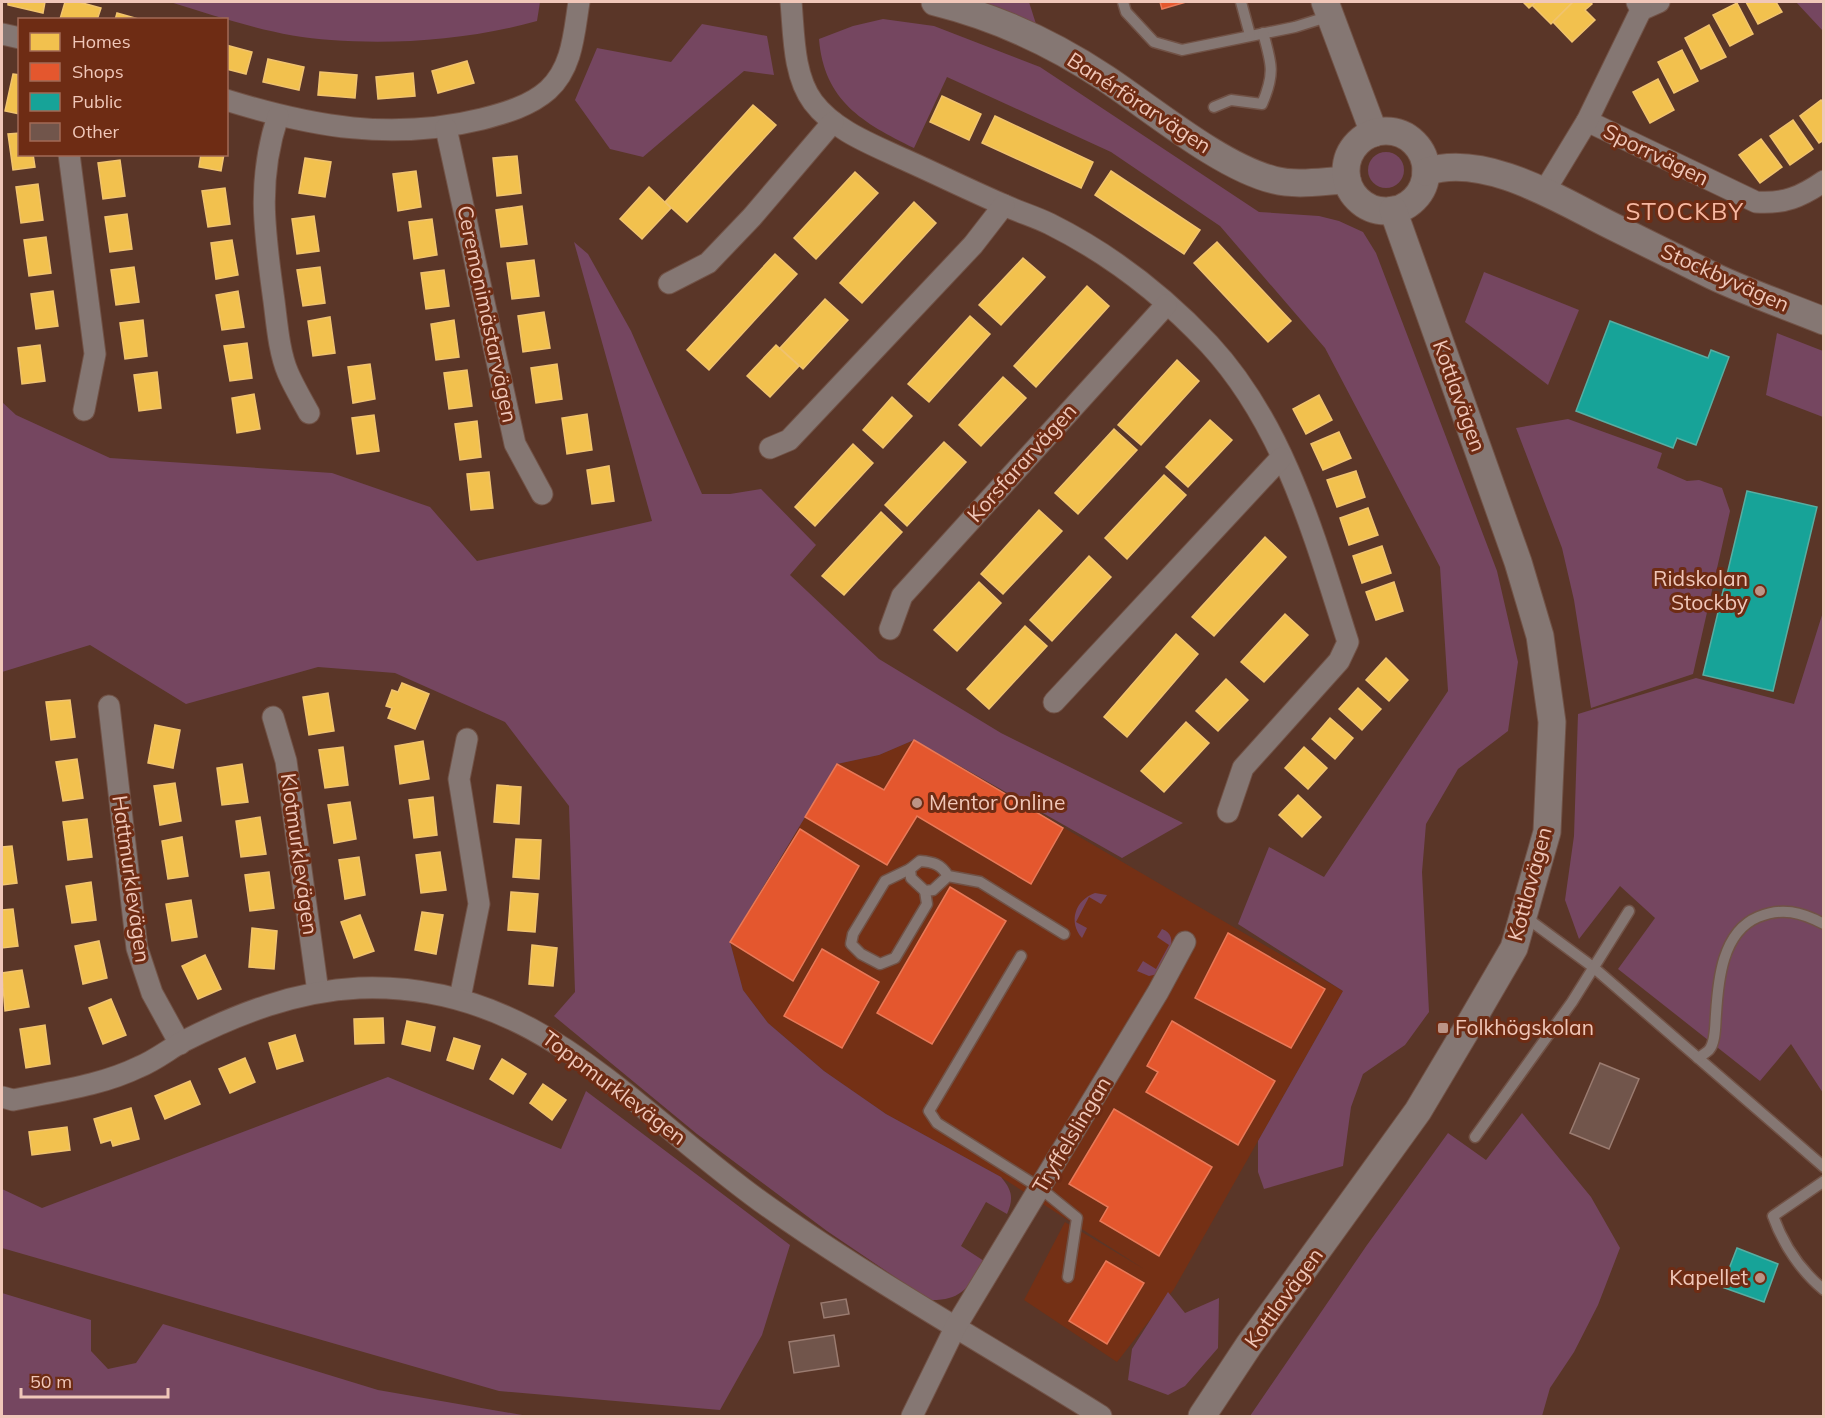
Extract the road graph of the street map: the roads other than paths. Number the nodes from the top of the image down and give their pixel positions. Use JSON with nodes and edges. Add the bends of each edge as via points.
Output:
{"nodes":[{"id":1,"x":579,"y":2,"type":"edge"},
{"id":2,"x":791,"y":2,"type":"edge"},
{"id":3,"x":935,"y":2,"type":"edge"},
{"id":4,"x":1123,"y":2,"type":"edge"},
{"id":5,"x":1241,"y":2,"type":"edge"},
{"id":6,"x":1646,"y":4,"type":"edge"},
{"id":7,"x":1328,"y":9,"type":"edge"},
{"id":8,"x":1263,"y":33,"type":"junction"},
{"id":9,"x":2,"y":34,"type":"edge"},
{"id":10,"x":1250,"y":36,"type":"junction"},
{"id":11,"x":18,"y":38,"type":"edge"},
{"id":12,"x":228,"y":101,"type":"edge"},
{"id":13,"x":1214,"y":106,"type":"dead end"},
{"id":14,"x":278,"y":116,"type":"junction"},
{"id":15,"x":1587,"y":121,"type":"junction"},
{"id":16,"x":833,"y":122,"type":"junction"},
{"id":17,"x":446,"y":128,"type":"junction"},
{"id":18,"x":1374,"y":133,"type":"junction"},
{"id":19,"x":69,"y":156,"type":"edge"},
{"id":20,"x":1426,"y":172,"type":"junction"},
{"id":21,"x":1347,"y":180,"type":"junction"},
{"id":22,"x":1824,"y":181,"type":"edge"},
{"id":23,"x":1544,"y":192,"type":"junction"},
{"id":24,"x":1004,"y":205,"type":"junction"},
{"id":25,"x":1394,"y":210,"type":"junction"},
{"id":26,"x":669,"y":284,"type":"dead end"},
{"id":27,"x":1167,"y":305,"type":"junction"},
{"id":28,"x":1824,"y":321,"type":"edge"},
{"id":29,"x":84,"y":410,"type":"dead end"},
{"id":30,"x":309,"y":413,"type":"dead end"},
{"id":31,"x":770,"y":448,"type":"dead end"},
{"id":32,"x":1281,"y":458,"type":"junction"},
{"id":33,"x":542,"y":494,"type":"dead end"},
{"id":34,"x":890,"y":629,"type":"dead end"},
{"id":35,"x":1054,"y":702,"type":"dead end"},
{"id":36,"x":109,"y":706,"type":"dead end"},
{"id":37,"x":273,"y":717,"type":"dead end"},
{"id":38,"x":467,"y":739,"type":"dead end"},
{"id":39,"x":1228,"y":812,"type":"dead end"},
{"id":40,"x":910,"y":870,"type":"junction"},
{"id":41,"x":948,"y":876,"type":"junction"},
{"id":42,"x":925,"y":891,"type":"junction"},
{"id":43,"x":1629,"y":911,"type":"dead end"},
{"id":44,"x":1524,"y":916,"type":"junction"},
{"id":45,"x":1824,"y":924,"type":"edge"},
{"id":46,"x":1064,"y":934,"type":"dead end"},
{"id":47,"x":1185,"y":942,"type":"dead end"},
{"id":48,"x":1021,"y":956,"type":"dead end"},
{"id":49,"x":1593,"y":967,"type":"junction"},
{"id":50,"x":318,"y":992,"type":"junction"},
{"id":51,"x":460,"y":998,"type":"junction"},
{"id":52,"x":180,"y":1044,"type":"junction"},
{"id":53,"x":1698,"y":1058,"type":"junction"},
{"id":54,"x":2,"y":1096,"type":"edge"},
{"id":55,"x":1475,"y":1137,"type":"dead end"},
{"id":56,"x":1824,"y":1167,"type":"edge"},
{"id":57,"x":1824,"y":1181,"type":"edge"},
{"id":58,"x":1040,"y":1188,"type":"junction"},
{"id":59,"x":1068,"y":1276,"type":"dead end"},
{"id":60,"x":1824,"y":1290,"type":"edge"},
{"id":61,"x":956,"y":1326,"type":"junction"},
{"id":62,"x":912,"y":1416,"type":"edge"},
{"id":63,"x":1101,"y":1416,"type":"edge"},
{"id":64,"x":1202,"y":1416,"type":"edge"}],
"edges":[{"from":1,"to":17,"type":"street","via":[[573,48],[549,89],[504,113]]},
{"from":2,"to":16,"type":"street","via":[[805,89]]},
{"from":3,"to":21,"type":"street","name":"Banérförarvägen","via":[[980,14],[1042,42],[1247,171],[1275,181]]},
{"from":4,"to":10,"type":"lane","via":[[1126,12],[1154,42],[1182,50]]},
{"from":5,"to":10,"type":"lane"},
{"from":6,"to":15,"type":"street"},
{"from":7,"to":8,"type":"lane"},
{"from":7,"to":18,"type":"street"},
{"from":8,"to":10,"type":"lane"},
{"from":8,"to":13,"type":"lane","via":[[1273,66],[1262,104],[1231,100]]},
{"from":9,"to":11,"type":"street"},
{"from":12,"to":14,"type":"street"},
{"from":14,"to":17,"type":"street","via":[[323,126],[370,130]]},
{"from":14,"to":30,"type":"street","via":[[267,148],[263,225],[287,371]]},
{"from":15,"to":22,"type":"street","name":"Sporrvägen","via":[[1756,202],[1796,199]]},
{"from":15,"to":23,"type":"street"},
{"from":16,"to":24,"type":"street","via":[[867,142]]},
{"from":16,"to":26,"type":"street","via":[[708,262]]},
{"from":17,"to":33,"type":"street","name":"Ceremonimästarvägen","via":[[515,444]]},
{"from":18,"to":20,"type":"street","via":[[1393,132],[1409,139],[1420,150]]},
{"from":18,"to":21,"type":"street","via":[[1360,140],[1350,153]]},
{"from":19,"to":29,"type":"street","via":[[95,354]]},
{"from":20,"to":23,"type":"street","name":"Stockbyvägen","via":[[1437,168],[1477,169]]},
{"from":20,"to":25,"type":"street","via":[[1417,195]]},
{"from":21,"to":25,"type":"street","via":[[1352,193],[1364,204]]},
{"from":23,"to":28,"type":"street","name":"Stockbyvägen","via":[[1717,278]]},
{"from":24,"to":27,"type":"street","via":[[1102,252]]},
{"from":24,"to":31,"type":"street","via":[[973,245],[789,440]]},
{"from":25,"to":44,"type":"street","name":"Kottlavägen","via":[[1518,562],[1540,636],[1552,722],[1551,772],[1547,832]]},
{"from":27,"to":32,"type":"street","via":[[1237,378]]},
{"from":27,"to":34,"type":"street","name":"Korsfararvägen","via":[[902,596]]},
{"from":32,"to":35,"type":"street"},
{"from":32,"to":39,"type":"street","via":[[1308,518],[1348,642],[1339,662],[1243,768]]},
{"from":36,"to":52,"type":"street","name":"Hattmurklevägen","via":[[137,948],[152,993]]},
{"from":37,"to":50,"type":"street","name":"Klotmurklevägen","via":[[286,761]]},
{"from":38,"to":51,"type":"street","via":[[459,779],[479,904]]},
{"from":40,"to":41,"type":"lane","via":[[920,861],[933,862]]},
{"from":40,"to":42,"type":"lane","via":[[910,878]]},
{"from":40,"to":42,"type":"lane","via":[[885,881],[851,944],[880,964],[895,958],[927,904]]},
{"from":41,"to":42,"type":"lane","via":[[933,890]]},
{"from":41,"to":46,"type":"lane","via":[[980,882]]},
{"from":43,"to":49,"type":"lane"},
{"from":44,"to":49,"type":"lane"},
{"from":44,"to":64,"type":"street","name":"Kottlavägen","via":[[1514,948],[1418,1111]]},
{"from":45,"to":53,"type":"lane","via":[[1803,913],[1774,910],[1743,928],[1726,954],[1710,1049]]},
{"from":47,"to":58,"type":"street","name":"Tryffelslingan"},
{"from":48,"to":58,"type":"lane","via":[[929,1111],[937,1123]]},
{"from":49,"to":53,"type":"lane"},
{"from":49,"to":55,"type":"lane"},
{"from":50,"to":51,"type":"street","name":"Toppmurklevägen","via":[[398,988]]},
{"from":50,"to":52,"type":"street","name":"Toppmurklevägen","via":[[229,1019]]},
{"from":51,"to":61,"type":"street","name":"Toppmurklevägen","via":[[539,1031],[759,1201]]},
{"from":52,"to":54,"type":"street","name":"Toppmurklevägen","via":[[140,1067],[92,1084],[13,1100]]},
{"from":53,"to":56,"type":"lane"},
{"from":57,"to":60,"type":"lane","via":[[1773,1216],[1780,1236],[1811,1279]]},
{"from":58,"to":59,"type":"lane","via":[[1077,1218]]},
{"from":58,"to":61,"type":"street","name":"Tryffelslingan"},
{"from":61,"to":62,"type":"street","name":"Tryffelslingan"},
{"from":61,"to":63,"type":"street","name":"Toppmurklevägen"}]}
